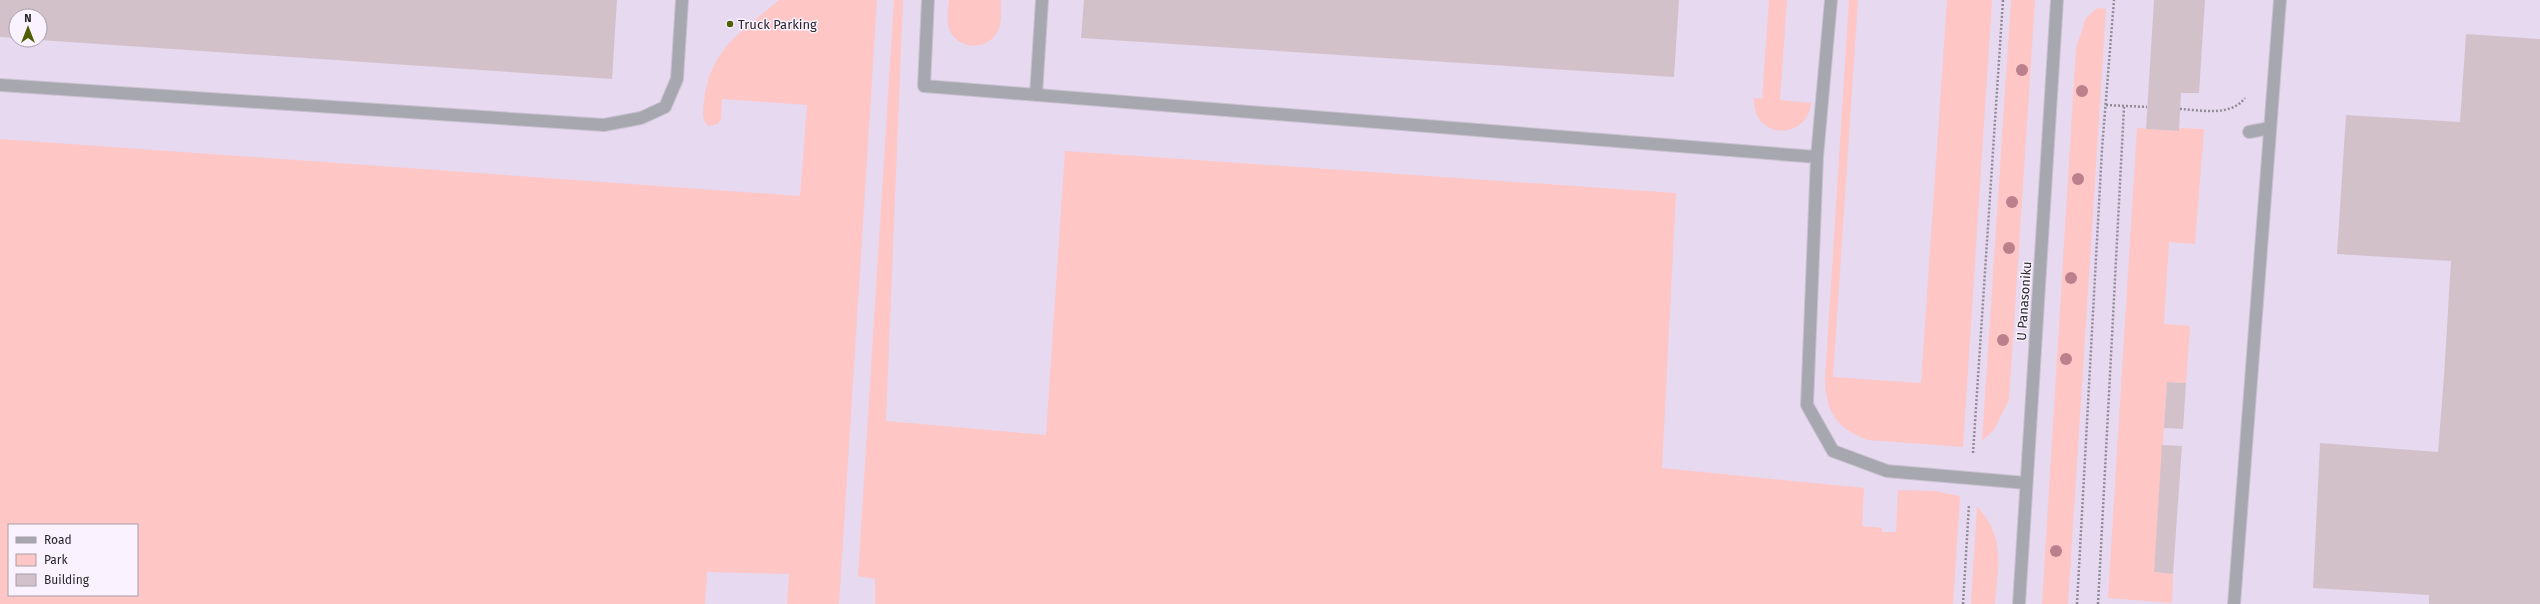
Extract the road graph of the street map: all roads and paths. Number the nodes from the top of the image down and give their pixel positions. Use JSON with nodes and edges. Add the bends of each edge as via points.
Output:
{"nodes":[{"id":1,"x":682,"y":0,"type":"edge"},
{"id":2,"x":928,"y":0,"type":"edge"},
{"id":3,"x":1042,"y":0,"type":"edge"},
{"id":4,"x":1831,"y":0,"type":"edge"},
{"id":5,"x":2003,"y":0,"type":"edge"},
{"id":6,"x":2057,"y":0,"type":"edge"},
{"id":7,"x":2114,"y":0,"type":"edge"},
{"id":8,"x":2280,"y":0,"type":"edge"},
{"id":9,"x":0,"y":85,"type":"edge"},
{"id":10,"x":2273,"y":86,"type":"junction"},
{"id":11,"x":1036,"y":95,"type":"junction"},
{"id":12,"x":2106,"y":105,"type":"junction"},
{"id":13,"x":2124,"y":106,"type":"junction"},
{"id":14,"x":2147,"y":107,"type":"dead end"},
{"id":15,"x":2180,"y":109,"type":"dead end"},
{"id":16,"x":2270,"y":128,"type":"junction"},
{"id":17,"x":2249,"y":132,"type":"dead end"},
{"id":18,"x":1817,"y":157,"type":"junction"},
{"id":19,"x":1971,"y":478,"type":"junction"},
{"id":20,"x":2026,"y":483,"type":"junction"},
{"id":21,"x":1963,"y":604,"type":"edge"},
{"id":22,"x":2018,"y":604,"type":"edge"},
{"id":23,"x":2077,"y":604,"type":"edge"},
{"id":24,"x":2098,"y":604,"type":"edge"},
{"id":25,"x":2234,"y":604,"type":"edge"}],
"edges":[{"from":1,"to":9,"type":"street","via":[[677,79],[665,106],[641,118],[604,125]]},
{"from":2,"to":11,"type":"street","via":[[924,86]]},
{"from":3,"to":11,"type":"street"},
{"from":4,"to":18,"type":"street"},
{"from":5,"to":19,"type":"path"},
{"from":6,"to":20,"type":"street","name":"U Panasoniku"},
{"from":7,"to":12,"type":"path"},
{"from":8,"to":10,"type":"street"},
{"from":10,"to":15,"type":"path","via":[[2255,85],[2239,105],[2221,111]]},
{"from":10,"to":16,"type":"street"},
{"from":11,"to":18,"type":"street"},
{"from":12,"to":13,"type":"path"},
{"from":12,"to":23,"type":"path"},
{"from":13,"to":14,"type":"path"},
{"from":13,"to":24,"type":"path"},
{"from":16,"to":17,"type":"street"},
{"from":16,"to":25,"type":"street"},
{"from":18,"to":19,"type":"street","via":[[1807,405],[1833,451],[1887,471]]},
{"from":19,"to":20,"type":"street"},
{"from":19,"to":21,"type":"path"},
{"from":20,"to":22,"type":"street","name":"U Panasoniku"}]}
